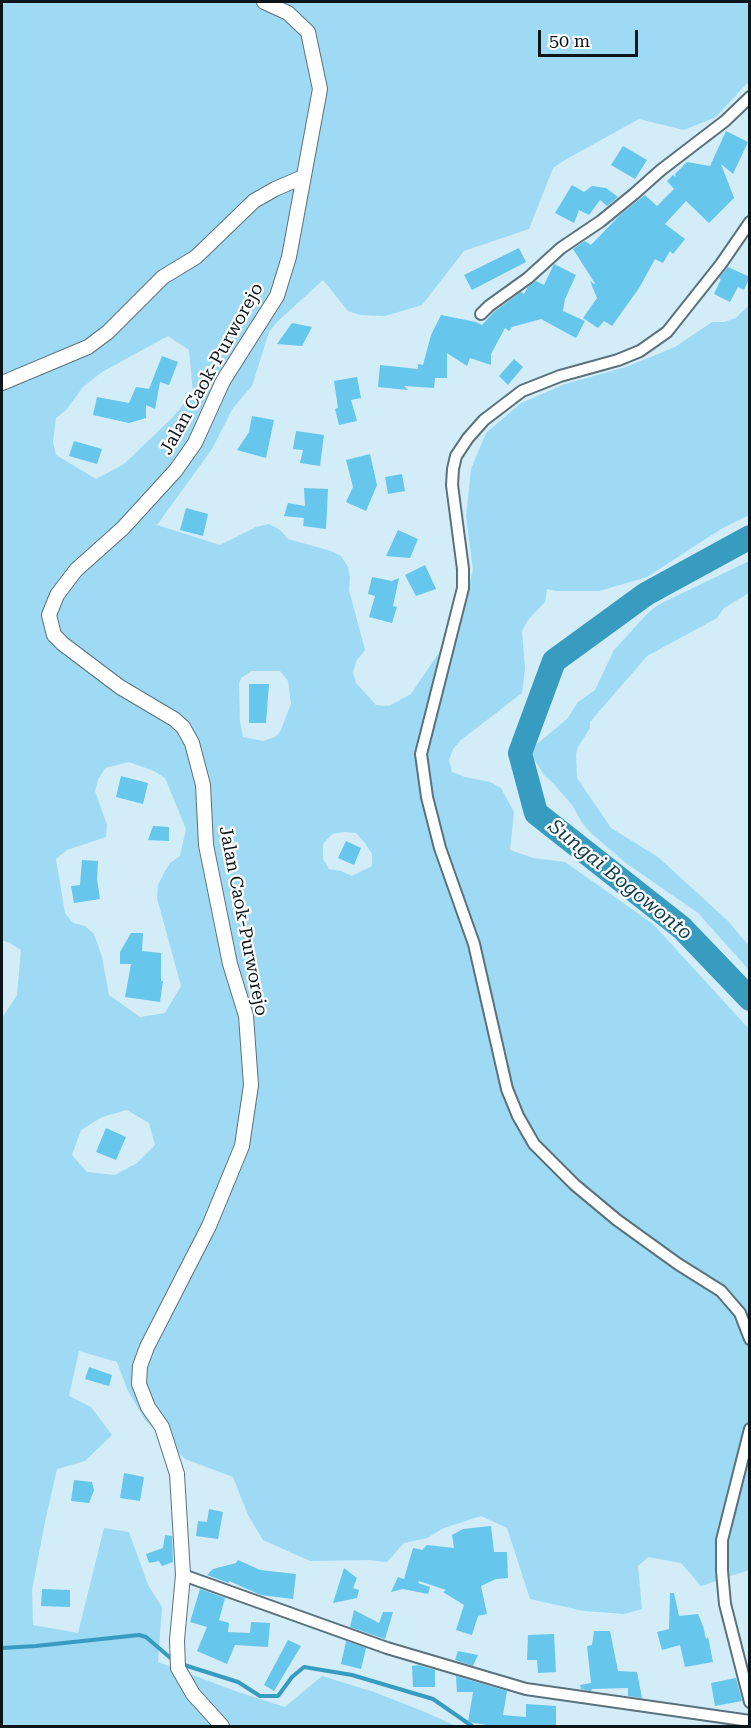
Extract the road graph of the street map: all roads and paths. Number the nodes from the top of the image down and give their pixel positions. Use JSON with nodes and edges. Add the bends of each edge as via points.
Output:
{"nodes":[{"id":1,"x":264,"y":2,"type":"edge"},
{"id":2,"x":750,"y":97,"type":"edge"},
{"id":3,"x":303,"y":177,"type":"junction"},
{"id":4,"x":750,"y":222,"type":"edge"},
{"id":5,"x":481,"y":314,"type":"dead end"},
{"id":6,"x":2,"y":383,"type":"edge"},
{"id":7,"x":750,"y":1339,"type":"edge"},
{"id":8,"x":750,"y":1429,"type":"edge"},
{"id":9,"x":183,"y":1575,"type":"junction"},
{"id":10,"x":750,"y":1702,"type":"edge"},
{"id":11,"x":750,"y":1721,"type":"edge"},
{"id":12,"x":222,"y":1726,"type":"edge"}],
"edges":[{"from":1,"to":3,"type":"street","name":"Jalan Caok-Purworejo","via":[[288,13],[308,32],[320,89]]},
{"from":2,"to":5,"type":"street","via":[[610,214],[561,248]]},
{"from":3,"to":6,"type":"street","via":[[254,201],[196,257],[163,277],[88,347]]},
{"from":3,"to":9,"type":"street","name":"Jalan Caok-Purworejo","via":[[289,257],[277,296],[223,381],[195,442],[176,470],[123,528],[76,570],[57,595],[49,615],[54,635],[63,644],[120,687],[174,719],[192,742],[203,785],[208,855],[230,964],[246,1016],[250,1085],[242,1146],[209,1226],[140,1366],[139,1384],[162,1427],[177,1474]]},
{"from":4,"to":7,"type":"street","via":[[667,332],[640,351],[618,360],[522,391],[484,420],[456,456],[452,484],[463,588],[421,754],[440,848],[474,944],[507,1089],[518,1116],[534,1144],[575,1185],[617,1220],[721,1291],[740,1313]]},
{"from":8,"to":10,"type":"street","via":[[722,1540],[725,1604]]},
{"from":9,"to":11,"type":"street","via":[[387,1648],[526,1689]]},
{"from":9,"to":12,"type":"street","name":"Jalan Caok-Purworejo","via":[[178,1668],[193,1694]]}]}
